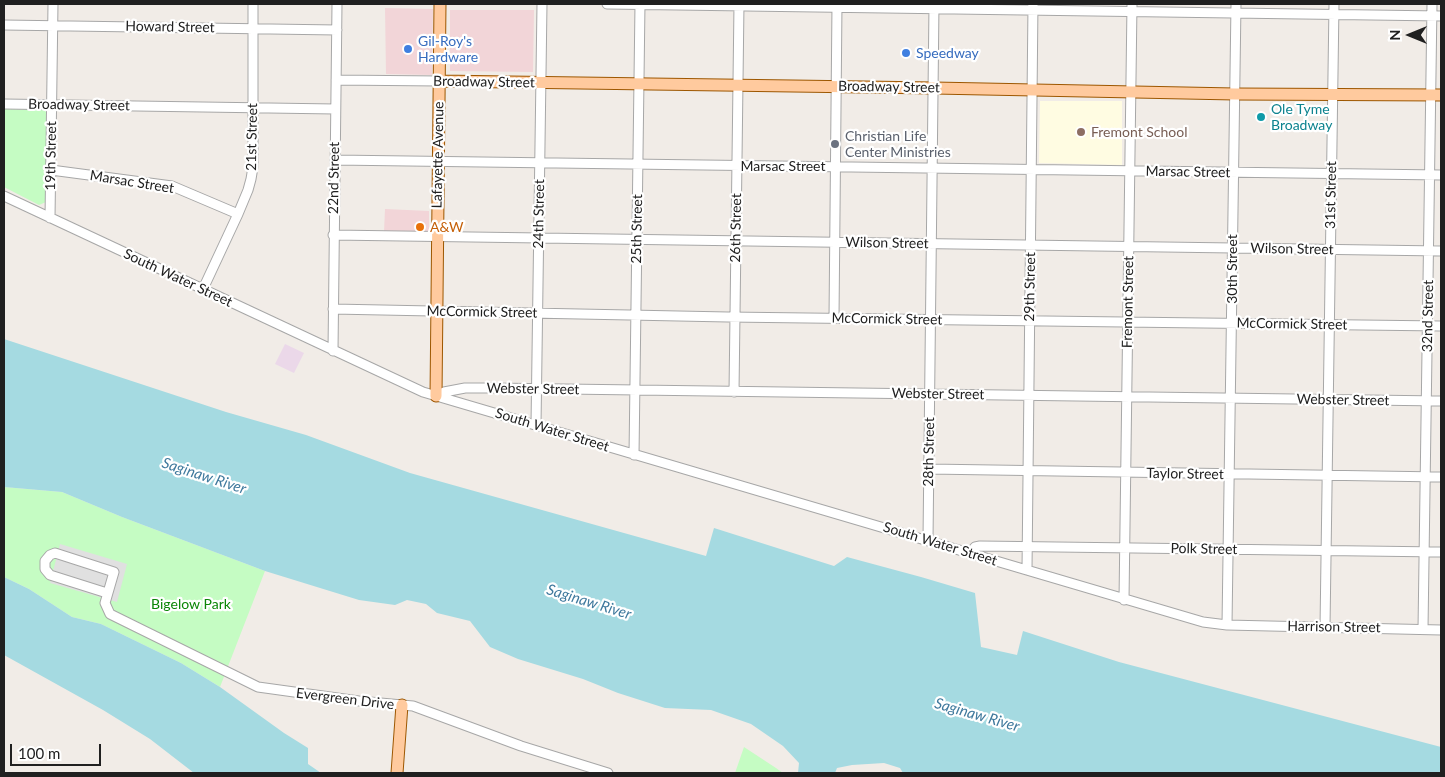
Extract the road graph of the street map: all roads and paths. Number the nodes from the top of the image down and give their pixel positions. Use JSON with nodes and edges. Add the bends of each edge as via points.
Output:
{"nodes":[{"id":1,"x":53,"y":4,"type":"edge"},
{"id":2,"x":253,"y":4,"type":"edge"},
{"id":3,"x":337,"y":4,"type":"edge"},
{"id":4,"x":440,"y":4,"type":"edge"},
{"id":5,"x":542,"y":4,"type":"edge"},
{"id":6,"x":607,"y":4,"type":"edge"},
{"id":7,"x":640,"y":4,"type":"edge"},
{"id":8,"x":1334,"y":4,"type":"edge"},
{"id":9,"x":1432,"y":4,"type":"edge"},
{"id":10,"x":739,"y":5,"type":"edge"},
{"id":11,"x":837,"y":6,"type":"edge"},
{"id":12,"x":934,"y":6,"type":"edge"},
{"id":13,"x":1033,"y":7,"type":"edge"},
{"id":14,"x":1132,"y":7,"type":"edge"},
{"id":15,"x":1236,"y":9,"type":"edge"},
{"id":16,"x":1334,"y":15,"type":"junction"},
{"id":17,"x":1436,"y":16,"type":"edge"},
{"id":18,"x":4,"y":25,"type":"edge"},
{"id":19,"x":52,"y":26,"type":"junction"},
{"id":20,"x":253,"y":28,"type":"junction"},
{"id":21,"x":337,"y":30,"type":"junction"},
{"id":22,"x":336,"y":80,"type":"junction"},
{"id":23,"x":439,"y":81,"type":"junction"},
{"id":24,"x":541,"y":83,"type":"junction"},
{"id":25,"x":639,"y":84,"type":"junction"},
{"id":26,"x":738,"y":85,"type":"junction"},
{"id":27,"x":836,"y":86,"type":"junction"},
{"id":28,"x":934,"y":88,"type":"junction"},
{"id":29,"x":1032,"y":90,"type":"junction"},
{"id":30,"x":1131,"y":92,"type":"junction"},
{"id":31,"x":1235,"y":94,"type":"junction"},
{"id":32,"x":1333,"y":94,"type":"junction"},
{"id":33,"x":1436,"y":95,"type":"edge"},
{"id":34,"x":4,"y":104,"type":"edge"},
{"id":35,"x":52,"y":104,"type":"junction"},
{"id":36,"x":252,"y":108,"type":"junction"},
{"id":37,"x":335,"y":109,"type":"junction"},
{"id":38,"x":335,"y":160,"type":"junction"},
{"id":39,"x":438,"y":161,"type":"junction"},
{"id":40,"x":539,"y":162,"type":"junction"},
{"id":41,"x":638,"y":164,"type":"junction"},
{"id":42,"x":737,"y":165,"type":"junction"},
{"id":43,"x":835,"y":166,"type":"junction"},
{"id":44,"x":932,"y":168,"type":"junction"},
{"id":45,"x":1031,"y":169,"type":"junction"},
{"id":46,"x":51,"y":170,"type":"junction"},
{"id":47,"x":1130,"y":171,"type":"junction"},
{"id":48,"x":1233,"y":173,"type":"junction"},
{"id":49,"x":1332,"y":174,"type":"junction"},
{"id":50,"x":1429,"y":175,"type":"junction"},
{"id":51,"x":1441,"y":175,"type":"edge"},
{"id":52,"x":4,"y":196,"type":"edge"},
{"id":53,"x":238,"y":214,"type":"junction"},
{"id":54,"x":50,"y":218,"type":"junction"},
{"id":55,"x":333,"y":235,"type":"junction"},
{"id":56,"x":437,"y":236,"type":"junction"},
{"id":57,"x":538,"y":238,"type":"junction"},
{"id":58,"x":636,"y":239,"type":"junction"},
{"id":59,"x":736,"y":241,"type":"junction"},
{"id":60,"x":834,"y":242,"type":"junction"},
{"id":61,"x":932,"y":244,"type":"junction"},
{"id":62,"x":1031,"y":245,"type":"junction"},
{"id":63,"x":1129,"y":246,"type":"junction"},
{"id":64,"x":1232,"y":248,"type":"junction"},
{"id":65,"x":1330,"y":249,"type":"junction"},
{"id":66,"x":1429,"y":251,"type":"junction"},
{"id":67,"x":1441,"y":251,"type":"edge"},
{"id":68,"x":202,"y":289,"type":"junction"},
{"id":69,"x":334,"y":309,"type":"junction"},
{"id":70,"x":436,"y":311,"type":"junction"},
{"id":71,"x":538,"y":313,"type":"junction"},
{"id":72,"x":636,"y":315,"type":"junction"},
{"id":73,"x":735,"y":317,"type":"junction"},
{"id":74,"x":834,"y":318,"type":"junction"},
{"id":75,"x":931,"y":319,"type":"junction"},
{"id":76,"x":1030,"y":320,"type":"junction"},
{"id":77,"x":1128,"y":322,"type":"junction"},
{"id":78,"x":1232,"y":323,"type":"junction"},
{"id":79,"x":1329,"y":325,"type":"junction"},
{"id":80,"x":1428,"y":326,"type":"junction"},
{"id":81,"x":1441,"y":326,"type":"edge"},
{"id":82,"x":333,"y":351,"type":"junction"},
{"id":83,"x":536,"y":389,"type":"junction"},
{"id":84,"x":635,"y":391,"type":"junction"},
{"id":85,"x":734,"y":392,"type":"junction"},
{"id":86,"x":930,"y":394,"type":"junction"},
{"id":87,"x":1028,"y":395,"type":"junction"},
{"id":88,"x":436,"y":396,"type":"junction"},
{"id":89,"x":1126,"y":397,"type":"junction"},
{"id":90,"x":1230,"y":399,"type":"junction"},
{"id":91,"x":1328,"y":400,"type":"junction"},
{"id":92,"x":1427,"y":401,"type":"junction"},
{"id":93,"x":1441,"y":401,"type":"edge"},
{"id":94,"x":536,"y":425,"type":"junction"},
{"id":95,"x":634,"y":455,"type":"junction"},
{"id":96,"x":929,"y":469,"type":"junction"},
{"id":97,"x":1027,"y":471,"type":"junction"},
{"id":98,"x":1126,"y":473,"type":"junction"},
{"id":99,"x":1230,"y":474,"type":"junction"},
{"id":100,"x":1327,"y":475,"type":"junction"},
{"id":101,"x":1426,"y":477,"type":"junction"},
{"id":102,"x":1441,"y":477,"type":"edge"},
{"id":103,"x":928,"y":540,"type":"junction"},
{"id":104,"x":1027,"y":547,"type":"junction"},
{"id":105,"x":1126,"y":548,"type":"junction"},
{"id":106,"x":1228,"y":549,"type":"junction"},
{"id":107,"x":1326,"y":551,"type":"junction"},
{"id":108,"x":1425,"y":552,"type":"junction"},
{"id":109,"x":1441,"y":552,"type":"edge"},
{"id":110,"x":970,"y":553,"type":"junction"},
{"id":111,"x":1027,"y":570,"type":"junction"},
{"id":112,"x":107,"y":594,"type":"junction"},
{"id":113,"x":1124,"y":600,"type":"junction"},
{"id":114,"x":1227,"y":624,"type":"junction"},
{"id":115,"x":1325,"y":627,"type":"junction"},
{"id":116,"x":1424,"y":629,"type":"junction"},
{"id":117,"x":1441,"y":630,"type":"edge"},
{"id":118,"x":402,"y":705,"type":"junction"},
{"id":119,"x":397,"y":768,"type":"edge"},
{"id":120,"x":608,"y":773,"type":"edge"}],
"edges":[{"from":1,"to":19,"type":"street","name":"19th Street"},
{"from":2,"to":20,"type":"street","name":"21st Street"},
{"from":3,"to":21,"type":"street","name":"22nd Street"},
{"from":4,"to":23,"type":"main road","name":"Lafayette Avenue"},
{"from":5,"to":24,"type":"street","name":"24th Street"},
{"from":6,"to":7,"type":"street"},
{"from":7,"to":10,"type":"street"},
{"from":7,"to":25,"type":"street","name":"25th Street"},
{"from":8,"to":16,"type":"street","name":"31st Street"},
{"from":9,"to":17,"type":"street","name":"32nd Street"},
{"from":10,"to":11,"type":"street"},
{"from":10,"to":26,"type":"street","name":"26th Street"},
{"from":11,"to":12,"type":"street"},
{"from":11,"to":27,"type":"street"},
{"from":12,"to":13,"type":"street"},
{"from":12,"to":28,"type":"street","name":"28th Street"},
{"from":13,"to":14,"type":"street"},
{"from":13,"to":29,"type":"street","name":"29th Street"},
{"from":14,"to":15,"type":"street"},
{"from":14,"to":30,"type":"street","name":"Fremont Street"},
{"from":15,"to":16,"type":"street"},
{"from":15,"to":31,"type":"street","name":"30th Street"},
{"from":16,"to":17,"type":"street"},
{"from":16,"to":32,"type":"street","name":"31st Street"},
{"from":17,"to":33,"type":"street","name":"32nd Street"},
{"from":18,"to":19,"type":"street","name":"Howard Street"},
{"from":19,"to":20,"type":"street","name":"Howard Street"},
{"from":19,"to":35,"type":"street","name":"19th Street"},
{"from":20,"to":21,"type":"street","name":"Howard Street"},
{"from":20,"to":36,"type":"street","name":"21st Street"},
{"from":21,"to":22,"type":"street","name":"22nd Street"},
{"from":22,"to":23,"type":"street","name":"Broadway Street"},
{"from":22,"to":37,"type":"street","name":"22nd Street"},
{"from":23,"to":24,"type":"main road","name":"Broadway Street"},
{"from":23,"to":39,"type":"main road","name":"Lafayette Avenue"},
{"from":24,"to":25,"type":"main road","name":"Broadway Street"},
{"from":24,"to":40,"type":"street","name":"24th Street"},
{"from":25,"to":26,"type":"main road","name":"Broadway Street"},
{"from":25,"to":41,"type":"street","name":"25th Street"},
{"from":26,"to":27,"type":"main road","name":"Broadway Street"},
{"from":26,"to":42,"type":"street","name":"26th Street"},
{"from":27,"to":28,"type":"main road","name":"Broadway Street"},
{"from":27,"to":43,"type":"street"},
{"from":28,"to":29,"type":"main road","name":"Broadway Street"},
{"from":28,"to":44,"type":"street","name":"28th Street"},
{"from":29,"to":30,"type":"main road","name":"Broadway Street"},
{"from":29,"to":45,"type":"street","name":"29th Street"},
{"from":30,"to":31,"type":"main road","name":"Broadway Street"},
{"from":30,"to":47,"type":"street","name":"Fremont Street"},
{"from":31,"to":32,"type":"main road","name":"Broadway Street"},
{"from":31,"to":48,"type":"street","name":"30th Street"},
{"from":32,"to":33,"type":"main road","name":"Broadway Street"},
{"from":32,"to":49,"type":"street","name":"31st Street"},
{"from":33,"to":50,"type":"street","name":"32nd Street"},
{"from":34,"to":35,"type":"street","name":"Broadway Street"},
{"from":35,"to":36,"type":"street","name":"Broadway Street"},
{"from":35,"to":46,"type":"street","name":"19th Street"},
{"from":36,"to":37,"type":"street","name":"Broadway Street"},
{"from":36,"to":53,"type":"street","name":"21st Street","via":[[253,167]]},
{"from":37,"to":38,"type":"street","name":"22nd Street"},
{"from":38,"to":39,"type":"street","name":"Marsac Street"},
{"from":38,"to":55,"type":"street","name":"22nd Street"},
{"from":39,"to":40,"type":"street","name":"Marsac Street"},
{"from":39,"to":56,"type":"main road","name":"Lafayette Avenue"},
{"from":40,"to":41,"type":"street","name":"Marsac Street"},
{"from":40,"to":57,"type":"street","name":"24th Street"},
{"from":41,"to":42,"type":"street","name":"Marsac Street"},
{"from":41,"to":58,"type":"street","name":"25th Street"},
{"from":42,"to":43,"type":"street","name":"Marsac Street"},
{"from":42,"to":59,"type":"street","name":"26th Street"},
{"from":43,"to":44,"type":"street","name":"Marsac Street"},
{"from":43,"to":60,"type":"street"},
{"from":44,"to":45,"type":"street","name":"Marsac Street"},
{"from":44,"to":61,"type":"street","name":"28th Street"},
{"from":45,"to":47,"type":"street","name":"Marsac Street"},
{"from":45,"to":62,"type":"street","name":"29th Street"},
{"from":46,"to":53,"type":"street","name":"Marsac Street","via":[[172,186]]},
{"from":46,"to":54,"type":"street","name":"19th Street"},
{"from":47,"to":48,"type":"street","name":"Marsac Street"},
{"from":47,"to":63,"type":"street","name":"Fremont Street"},
{"from":48,"to":49,"type":"street","name":"Marsac Street"},
{"from":48,"to":64,"type":"street","name":"30th Street"},
{"from":49,"to":50,"type":"street","name":"Marsac Street"},
{"from":49,"to":65,"type":"street","name":"31st Street"},
{"from":50,"to":51,"type":"street","name":"Marsac Street"},
{"from":50,"to":66,"type":"street","name":"32nd Street"},
{"from":52,"to":54,"type":"street","name":"South Water Street"},
{"from":53,"to":68,"type":"street","name":"21st Street"},
{"from":54,"to":68,"type":"street","name":"South Water Street"},
{"from":55,"to":56,"type":"street","name":"Wilson Street"},
{"from":55,"to":69,"type":"street","name":"22nd Street"},
{"from":56,"to":57,"type":"street","name":"Wilson Street"},
{"from":56,"to":70,"type":"main road","name":"Lafayette Avenue"},
{"from":57,"to":58,"type":"street","name":"Wilson Street"},
{"from":57,"to":71,"type":"street","name":"24th Street"},
{"from":58,"to":59,"type":"street","name":"Wilson Street"},
{"from":58,"to":72,"type":"street","name":"25th Street"},
{"from":59,"to":60,"type":"street","name":"Wilson Street"},
{"from":59,"to":73,"type":"street","name":"26th Street"},
{"from":60,"to":61,"type":"street","name":"Wilson Street"},
{"from":60,"to":74,"type":"street"},
{"from":61,"to":62,"type":"street","name":"Wilson Street"},
{"from":61,"to":75,"type":"street","name":"28th Street"},
{"from":62,"to":63,"type":"street","name":"Wilson Street"},
{"from":62,"to":76,"type":"street","name":"29th Street"},
{"from":63,"to":64,"type":"street","name":"Wilson Street"},
{"from":63,"to":77,"type":"street","name":"Fremont Street"},
{"from":64,"to":65,"type":"street","name":"Wilson Street"},
{"from":64,"to":78,"type":"street","name":"30th Street"},
{"from":65,"to":66,"type":"street","name":"Wilson Street"},
{"from":65,"to":79,"type":"street","name":"31st Street"},
{"from":66,"to":67,"type":"street","name":"Wilson Street"},
{"from":66,"to":80,"type":"street","name":"32nd Street"},
{"from":68,"to":82,"type":"street","name":"South Water Street"},
{"from":69,"to":70,"type":"street","name":"McCormick Street"},
{"from":69,"to":82,"type":"street","name":"22nd Street"},
{"from":70,"to":71,"type":"street","name":"McCormick Street"},
{"from":70,"to":88,"type":"main road","name":"Lafayette Avenue"},
{"from":71,"to":72,"type":"street","name":"McCormick Street"},
{"from":71,"to":83,"type":"street","name":"24th Street"},
{"from":72,"to":73,"type":"street","name":"McCormick Street"},
{"from":72,"to":84,"type":"street","name":"25th Street"},
{"from":73,"to":74,"type":"street","name":"McCormick Street"},
{"from":73,"to":85,"type":"street","name":"26th Street"},
{"from":74,"to":75,"type":"street","name":"McCormick Street"},
{"from":75,"to":76,"type":"street","name":"McCormick Street"},
{"from":75,"to":86,"type":"street","name":"28th Street"},
{"from":76,"to":77,"type":"street","name":"McCormick Street"},
{"from":76,"to":87,"type":"street","name":"29th Street"},
{"from":77,"to":78,"type":"street","name":"McCormick Street"},
{"from":77,"to":89,"type":"street","name":"Fremont Street"},
{"from":78,"to":79,"type":"street","name":"McCormick Street"},
{"from":78,"to":90,"type":"street","name":"30th Street"},
{"from":79,"to":80,"type":"street","name":"McCormick Street"},
{"from":79,"to":91,"type":"street","name":"31st Street"},
{"from":80,"to":81,"type":"street","name":"McCormick Street"},
{"from":80,"to":92,"type":"street","name":"32nd Street"},
{"from":82,"to":88,"type":"street","name":"South Water Street"},
{"from":83,"to":84,"type":"street","name":"Webster Street"},
{"from":83,"to":88,"type":"street","name":"Webster Street","via":[[465,388]]},
{"from":83,"to":94,"type":"street","name":"24th Street"},
{"from":84,"to":85,"type":"street","name":"Webster Street"},
{"from":84,"to":95,"type":"street","name":"25th Street"},
{"from":85,"to":86,"type":"street","name":"Webster Street"},
{"from":86,"to":87,"type":"street","name":"Webster Street"},
{"from":86,"to":96,"type":"street","name":"28th Street"},
{"from":87,"to":89,"type":"street","name":"Webster Street"},
{"from":87,"to":97,"type":"street","name":"29th Street"},
{"from":88,"to":94,"type":"street","name":"South Water Street"},
{"from":89,"to":90,"type":"street","name":"Webster Street"},
{"from":89,"to":98,"type":"street","name":"Fremont Street"},
{"from":90,"to":91,"type":"street","name":"Webster Street"},
{"from":90,"to":99,"type":"street","name":"30th Street"},
{"from":91,"to":92,"type":"street","name":"Webster Street"},
{"from":91,"to":100,"type":"street","name":"31st Street"},
{"from":92,"to":93,"type":"street","name":"Webster Street"},
{"from":92,"to":101,"type":"street","name":"32nd Street"},
{"from":94,"to":95,"type":"street","name":"South Water Street"},
{"from":95,"to":103,"type":"street","name":"South Water Street"},
{"from":96,"to":97,"type":"street","name":"Taylor Street"},
{"from":96,"to":103,"type":"street","name":"28th Street"},
{"from":97,"to":98,"type":"street","name":"Taylor Street"},
{"from":97,"to":104,"type":"street","name":"29th Street"},
{"from":98,"to":99,"type":"street","name":"Taylor Street"},
{"from":98,"to":105,"type":"street","name":"Fremont Street"},
{"from":99,"to":100,"type":"street","name":"Taylor Street"},
{"from":99,"to":106,"type":"street","name":"30th Street"},
{"from":100,"to":101,"type":"street","name":"Taylor Street"},
{"from":100,"to":107,"type":"street","name":"31st Street"},
{"from":101,"to":102,"type":"street","name":"Taylor Street"},
{"from":101,"to":108,"type":"street","name":"32nd Street"},
{"from":103,"to":110,"type":"street","name":"South Water Street"},
{"from":104,"to":105,"type":"street","name":"Polk Street"},
{"from":104,"to":110,"type":"street","name":"Polk Street","via":[[980,546]]},
{"from":104,"to":111,"type":"street","name":"29th Street"},
{"from":105,"to":106,"type":"street","name":"Polk Street"},
{"from":105,"to":113,"type":"street","name":"Fremont Street"},
{"from":106,"to":107,"type":"street","name":"Polk Street"},
{"from":106,"to":114,"type":"street","name":"30th Street"},
{"from":107,"to":108,"type":"street","name":"Polk Street"},
{"from":107,"to":115,"type":"street","name":"31st Street"},
{"from":108,"to":109,"type":"street","name":"Polk Street"},
{"from":108,"to":116,"type":"street","name":"32nd Street"},
{"from":110,"to":111,"type":"street","name":"South Water Street"},
{"from":111,"to":113,"type":"street","name":"South Water Street"},
{"from":112,"to":112,"type":"street","name":"Evergreen Drive","via":[[50,575],[45,569],[45,561],[55,553],[114,572]]},
{"from":112,"to":118,"type":"street","name":"Evergreen Drive","via":[[105,603],[110,614],[258,687]]},
{"from":113,"to":114,"type":"street","name":"Harrison Street","via":[[1188,619]]},
{"from":114,"to":115,"type":"street","name":"Harrison Street"},
{"from":115,"to":116,"type":"street","name":"Harrison Street"},
{"from":116,"to":117,"type":"street","name":"Harrison Street"},
{"from":118,"to":119,"type":"main road"},
{"from":118,"to":120,"type":"street","name":"Evergreen Drive"}]}
